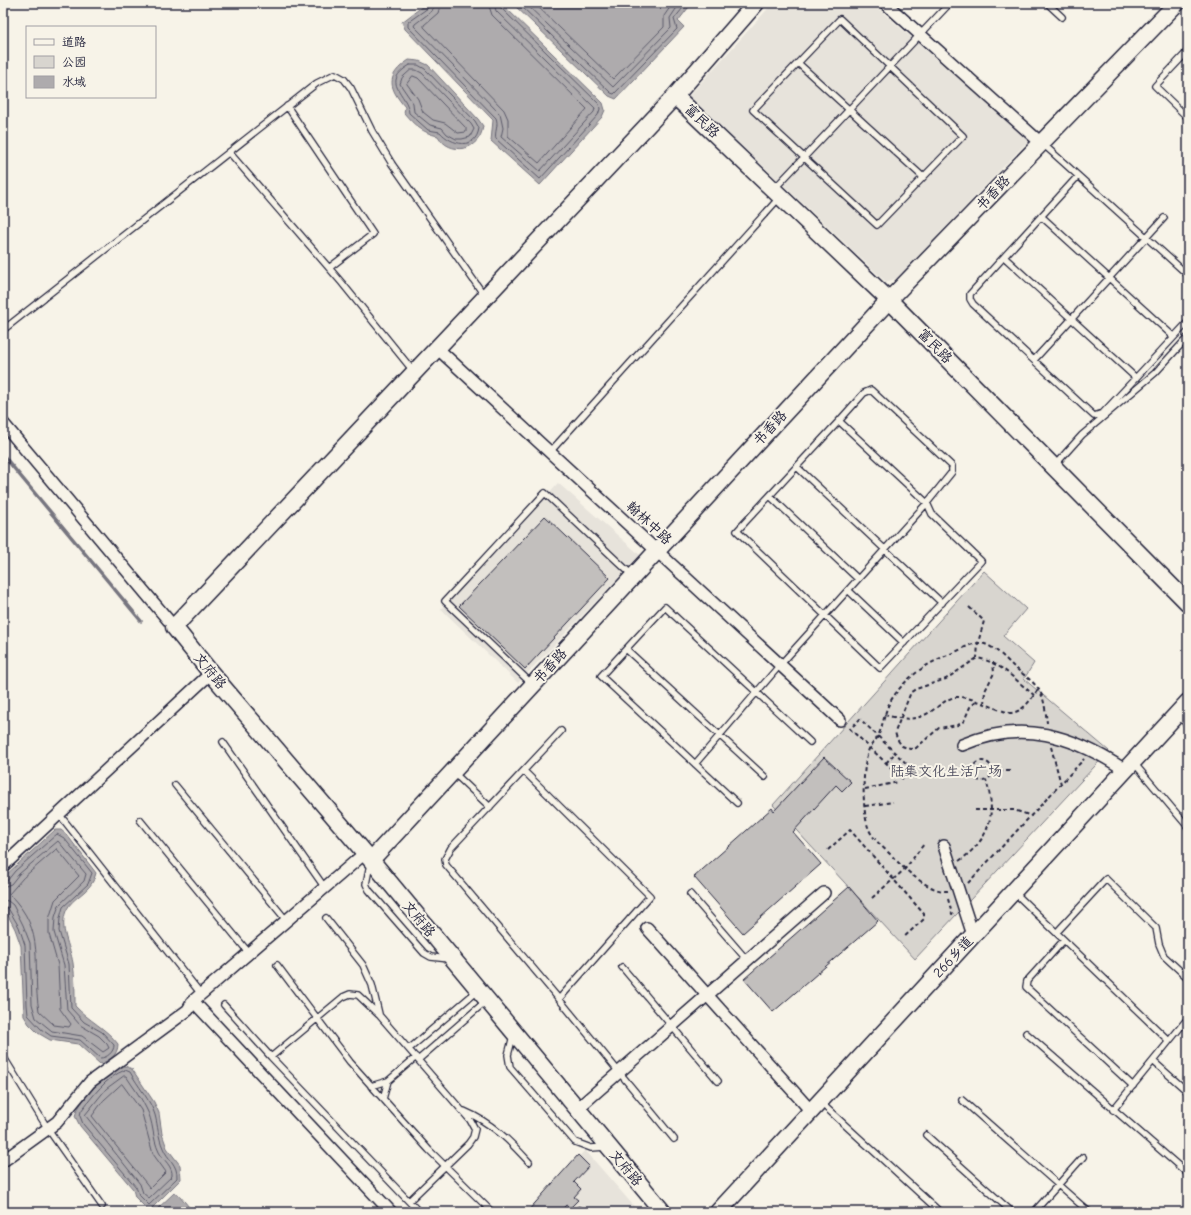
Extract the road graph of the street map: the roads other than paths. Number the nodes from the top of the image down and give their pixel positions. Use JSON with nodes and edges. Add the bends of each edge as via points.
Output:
{"nodes":[{"id":1,"x":756,"y":3,"type":"edge"},
{"id":2,"x":885,"y":3,"type":"edge"},
{"id":3,"x":950,"y":3,"type":"edge"},
{"id":4,"x":1047,"y":3,"type":"edge"},
{"id":5,"x":1177,"y":3,"type":"edge"},
{"id":6,"x":1062,"y":17,"type":"dead end"},
{"id":7,"x":921,"y":35,"type":"junction"},
{"id":8,"x":1187,"y":54,"type":"edge"},
{"id":9,"x":798,"y":63,"type":"junction"},
{"id":10,"x":891,"y":67,"type":"junction"},
{"id":11,"x":675,"y":96,"type":"junction"},
{"id":12,"x":287,"y":106,"type":"junction"},
{"id":13,"x":850,"y":110,"type":"junction"},
{"id":14,"x":1188,"y":118,"type":"edge"},
{"id":15,"x":1042,"y":143,"type":"junction"},
{"id":16,"x":229,"y":152,"type":"junction"},
{"id":17,"x":804,"y":158,"type":"junction"},
{"id":18,"x":1078,"y":176,"type":"junction"},
{"id":19,"x":923,"y":177,"type":"junction"},
{"id":20,"x":777,"y":193,"type":"junction"},
{"id":21,"x":1041,"y":216,"type":"junction"},
{"id":22,"x":1164,"y":218,"type":"dead end"},
{"id":23,"x":1146,"y":237,"type":"junction"},
{"id":24,"x":1004,"y":256,"type":"junction"},
{"id":25,"x":329,"y":268,"type":"junction"},
{"id":26,"x":1188,"y":275,"type":"edge"},
{"id":27,"x":1109,"y":278,"type":"junction"},
{"id":28,"x":486,"y":297,"type":"junction"},
{"id":29,"x":889,"y":300,"type":"junction"},
{"id":30,"x":1071,"y":319,"type":"junction"},
{"id":31,"x":1188,"y":322,"type":"edge"},
{"id":32,"x":3,"y":330,"type":"edge"},
{"id":33,"x":1174,"y":337,"type":"junction"},
{"id":34,"x":1188,"y":337,"type":"edge"},
{"id":35,"x":437,"y":348,"type":"junction"},
{"id":36,"x":1034,"y":360,"type":"junction"},
{"id":37,"x":414,"y":372,"type":"junction"},
{"id":38,"x":1136,"y":378,"type":"junction"},
{"id":39,"x":839,"y":421,"type":"junction"},
{"id":40,"x":3,"y":423,"type":"edge"},
{"id":41,"x":550,"y":452,"type":"junction"},
{"id":42,"x":1053,"y":466,"type":"junction"},
{"id":43,"x":796,"y":467,"type":"junction"},
{"id":44,"x":770,"y":496,"type":"junction"},
{"id":45,"x":927,"y":503,"type":"junction"},
{"id":46,"x":885,"y":550,"type":"junction"},
{"id":47,"x":657,"y":551,"type":"junction"},
{"id":48,"x":633,"y":577,"type":"junction"},
{"id":49,"x":858,"y":579,"type":"junction"},
{"id":50,"x":848,"y":590,"type":"junction"},
{"id":51,"x":942,"y":603,"type":"junction"},
{"id":52,"x":1188,"y":603,"type":"edge"},
{"id":53,"x":825,"y":616,"type":"junction"},
{"id":54,"x":174,"y":627,"type":"junction"},
{"id":55,"x":904,"y":643,"type":"junction"},
{"id":56,"x":626,"y":649,"type":"junction"},
{"id":57,"x":780,"y":665,"type":"junction"},
{"id":58,"x":211,"y":673,"type":"junction"},
{"id":59,"x":533,"y":685,"type":"junction"},
{"id":60,"x":757,"y":692,"type":"junction"},
{"id":61,"x":1183,"y":707,"type":"edge"},
{"id":62,"x":840,"y":720,"type":"dead end"},
{"id":63,"x":1188,"y":726,"type":"edge"},
{"id":64,"x":561,"y":731,"type":"dead end"},
{"id":65,"x":720,"y":736,"type":"junction"},
{"id":66,"x":223,"y":742,"type":"dead end"},
{"id":67,"x":810,"y":742,"type":"dead end"},
{"id":68,"x":962,"y":745,"type":"dead end"},
{"id":69,"x":695,"y":764,"type":"junction"},
{"id":70,"x":1129,"y":766,"type":"junction"},
{"id":71,"x":453,"y":771,"type":"junction"},
{"id":72,"x":524,"y":771,"type":"junction"},
{"id":73,"x":765,"y":777,"type":"dead end"},
{"id":74,"x":175,"y":785,"type":"dead end"},
{"id":75,"x":737,"y":803,"type":"dead end"},
{"id":76,"x":490,"y":807,"type":"junction"},
{"id":77,"x":59,"y":814,"type":"junction"},
{"id":78,"x":140,"y":820,"type":"dead end"},
{"id":79,"x":1188,"y":827,"type":"edge"},
{"id":80,"x":944,"y":846,"type":"dead end"},
{"id":81,"x":368,"y":857,"type":"junction"},
{"id":82,"x":3,"y":866,"type":"edge"},
{"id":83,"x":325,"y":888,"type":"junction"},
{"id":84,"x":1014,"y":891,"type":"junction"},
{"id":85,"x":824,"y":893,"type":"dead end"},
{"id":86,"x":690,"y":894,"type":"dead end"},
{"id":87,"x":326,"y":918,"type":"dead end"},
{"id":88,"x":287,"y":921,"type":"junction"},
{"id":89,"x":647,"y":928,"type":"dead end"},
{"id":90,"x":1057,"y":932,"type":"junction"},
{"id":91,"x":973,"y":935,"type":"junction"},
{"id":92,"x":1064,"y":940,"type":"junction"},
{"id":93,"x":249,"y":953,"type":"junction"},
{"id":94,"x":747,"y":960,"type":"junction"},
{"id":95,"x":277,"y":965,"type":"dead end"},
{"id":96,"x":622,"y":967,"type":"dead end"},
{"id":97,"x":1188,"y":978,"type":"edge"},
{"id":98,"x":483,"y":995,"type":"junction"},
{"id":99,"x":708,"y":995,"type":"junction"},
{"id":100,"x":197,"y":998,"type":"junction"},
{"id":101,"x":559,"y":999,"type":"junction"},
{"id":102,"x":224,"y":1004,"type":"dead end"},
{"id":103,"x":379,"y":1015,"type":"junction"},
{"id":104,"x":317,"y":1018,"type":"junction"},
{"id":105,"x":1188,"y":1018,"type":"edge"},
{"id":106,"x":672,"y":1026,"type":"junction"},
{"id":107,"x":514,"y":1032,"type":"junction"},
{"id":108,"x":1026,"y":1033,"type":"dead end"},
{"id":109,"x":1169,"y":1041,"type":"junction"},
{"id":110,"x":409,"y":1049,"type":"junction"},
{"id":111,"x":3,"y":1056,"type":"edge"},
{"id":112,"x":271,"y":1057,"type":"junction"},
{"id":113,"x":417,"y":1058,"type":"junction"},
{"id":114,"x":1153,"y":1061,"type":"junction"},
{"id":115,"x":619,"y":1072,"type":"junction"},
{"id":116,"x":718,"y":1080,"type":"dead end"},
{"id":117,"x":388,"y":1081,"type":"junction"},
{"id":118,"x":371,"y":1086,"type":"junction"},
{"id":119,"x":1133,"y":1086,"type":"junction"},
{"id":120,"x":1188,"y":1092,"type":"edge"},
{"id":121,"x":383,"y":1098,"type":"junction"},
{"id":122,"x":962,"y":1100,"type":"dead end"},
{"id":123,"x":815,"y":1107,"type":"junction"},
{"id":124,"x":577,"y":1109,"type":"junction"},
{"id":125,"x":462,"y":1110,"type":"junction"},
{"id":126,"x":1113,"y":1110,"type":"junction"},
{"id":127,"x":48,"y":1129,"type":"junction"},
{"id":128,"x":926,"y":1135,"type":"dead end"},
{"id":129,"x":674,"y":1140,"type":"dead end"},
{"id":130,"x":608,"y":1146,"type":"junction"},
{"id":131,"x":1083,"y":1157,"type":"dead end"},
{"id":132,"x":3,"y":1161,"type":"edge"},
{"id":133,"x":529,"y":1162,"type":"dead end"},
{"id":134,"x":446,"y":1166,"type":"junction"},
{"id":135,"x":1188,"y":1174,"type":"edge"},
{"id":136,"x":1058,"y":1185,"type":"junction"},
{"id":137,"x":409,"y":1201,"type":"junction"},
{"id":138,"x":102,"y":1206,"type":"dead end"},
{"id":139,"x":391,"y":1212,"type":"edge"},
{"id":140,"x":419,"y":1212,"type":"edge"},
{"id":141,"x":492,"y":1212,"type":"edge"},
{"id":142,"x":578,"y":1212,"type":"edge"},
{"id":143,"x":581,"y":1212,"type":"edge"},
{"id":144,"x":663,"y":1212,"type":"edge"},
{"id":145,"x":718,"y":1212,"type":"edge"},
{"id":146,"x":940,"y":1212,"type":"edge"},
{"id":147,"x":1012,"y":1212,"type":"edge"},
{"id":148,"x":1034,"y":1212,"type":"edge"},
{"id":149,"x":1089,"y":1212,"type":"edge"}],
"edges":[{"from":1,"to":11,"type":"street"},
{"from":2,"to":7,"type":"street"},
{"from":3,"to":7,"type":"lane"},
{"from":4,"to":6,"type":"lane"},
{"from":5,"to":15,"type":"street","name":"书香路"},
{"from":7,"to":10,"type":"lane"},
{"from":7,"to":15,"type":"street"},
{"from":8,"to":14,"type":"lane","via":[[1155,86]]},
{"from":9,"to":10,"type":"lane","via":[[840,19]]},
{"from":9,"to":13,"type":"lane"},
{"from":9,"to":17,"type":"lane","via":[[753,110]]},
{"from":10,"to":13,"type":"lane"},
{"from":10,"to":19,"type":"lane","via":[[963,136]]},
{"from":11,"to":20,"type":"street","name":"富民路"},
{"from":11,"to":28,"type":"street"},
{"from":12,"to":16,"type":"lane"},
{"from":12,"to":25,"type":"lane","via":[[373,234]]},
{"from":12,"to":28,"type":"lane","via":[[327,76],[335,74],[344,79],[392,164]]},
{"from":13,"to":17,"type":"lane"},
{"from":13,"to":19,"type":"lane"},
{"from":15,"to":18,"type":"lane"},
{"from":15,"to":29,"type":"street","name":"书香路"},
{"from":16,"to":25,"type":"lane"},
{"from":16,"to":32,"type":"lane"},
{"from":17,"to":19,"type":"lane","via":[[877,225]]},
{"from":17,"to":20,"type":"lane"},
{"from":18,"to":21,"type":"lane"},
{"from":18,"to":23,"type":"lane"},
{"from":20,"to":29,"type":"street","name":"富民路"},
{"from":20,"to":41,"type":"lane"},
{"from":21,"to":24,"type":"lane"},
{"from":21,"to":27,"type":"lane"},
{"from":22,"to":23,"type":"lane"},
{"from":23,"to":26,"type":"lane"},
{"from":23,"to":27,"type":"lane"},
{"from":24,"to":30,"type":"lane"},
{"from":24,"to":36,"type":"lane","via":[[970,294],[970,299]]},
{"from":25,"to":37,"type":"lane"},
{"from":27,"to":30,"type":"lane"},
{"from":27,"to":33,"type":"lane"},
{"from":28,"to":35,"type":"street"},
{"from":29,"to":42,"type":"street","name":"富民路"},
{"from":29,"to":47,"type":"street","name":"书香路"},
{"from":30,"to":36,"type":"lane"},
{"from":30,"to":38,"type":"lane"},
{"from":31,"to":33,"type":"lane"},
{"from":33,"to":38,"type":"lane"},
{"from":34,"to":42,"type":"lane","via":[[1155,373],[1082,435]]},
{"from":35,"to":37,"type":"street"},
{"from":35,"to":41,"type":"street","name":"翰林中路"},
{"from":36,"to":38,"type":"lane","via":[[1094,416],[1103,413]]},
{"from":37,"to":54,"type":"street"},
{"from":39,"to":43,"type":"lane"},
{"from":39,"to":45,"type":"lane"},
{"from":39,"to":45,"type":"lane","via":[[864,393],[872,390],[878,395],[952,466],[950,476]]},
{"from":40,"to":54,"type":"street"},
{"from":41,"to":47,"type":"street","name":"翰林中路"},
{"from":42,"to":52,"type":"street","name":"富民路"},
{"from":43,"to":44,"type":"lane"},
{"from":43,"to":46,"type":"lane"},
{"from":44,"to":49,"type":"lane"},
{"from":44,"to":53,"type":"lane","via":[[737,531]]},
{"from":45,"to":46,"type":"lane"},
{"from":45,"to":51,"type":"lane","via":[[932,514],[982,561]]},
{"from":46,"to":49,"type":"lane"},
{"from":46,"to":51,"type":"lane"},
{"from":47,"to":48,"type":"street","name":"书香路"},
{"from":47,"to":57,"type":"street","name":"翰林中路"},
{"from":48,"to":59,"type":"street","name":"书香路"},
{"from":48,"to":59,"type":"lane","via":[[545,493],[466,578],[445,601]]},
{"from":49,"to":50,"type":"lane"},
{"from":50,"to":53,"type":"lane"},
{"from":50,"to":55,"type":"lane"},
{"from":51,"to":55,"type":"lane"},
{"from":53,"to":55,"type":"lane","via":[[880,668]]},
{"from":53,"to":57,"type":"lane"},
{"from":54,"to":58,"type":"street","name":"文府路"},
{"from":56,"to":60,"type":"lane","via":[[665,606]]},
{"from":56,"to":65,"type":"lane"},
{"from":56,"to":69,"type":"lane","via":[[600,676]]},
{"from":57,"to":60,"type":"lane"},
{"from":57,"to":62,"type":"street","name":"翰林中路"},
{"from":58,"to":77,"type":"street"},
{"from":58,"to":81,"type":"street","name":"文府路"},
{"from":59,"to":71,"type":"street","name":"书香路"},
{"from":60,"to":65,"type":"lane"},
{"from":60,"to":67,"type":"lane"},
{"from":61,"to":63,"type":"lane"},
{"from":61,"to":70,"type":"street","name":"266乡道"},
{"from":64,"to":72,"type":"lane"},
{"from":65,"to":69,"type":"lane"},
{"from":65,"to":73,"type":"lane"},
{"from":66,"to":83,"type":"lane"},
{"from":68,"to":70,"type":"street","via":[[999,733],[1030,731],[1076,743]]},
{"from":69,"to":75,"type":"lane"},
{"from":70,"to":79,"type":"lane"},
{"from":70,"to":84,"type":"street","name":"266乡道"},
{"from":71,"to":76,"type":"lane"},
{"from":71,"to":81,"type":"street","name":"书香路"},
{"from":72,"to":76,"type":"lane"},
{"from":72,"to":101,"type":"lane","via":[[650,896]]},
{"from":74,"to":88,"type":"lane"},
{"from":76,"to":101,"type":"lane","via":[[447,853],[446,865]]},
{"from":77,"to":82,"type":"street"},
{"from":77,"to":100,"type":"lane"},
{"from":78,"to":93,"type":"lane"},
{"from":80,"to":91,"type":"street"},
{"from":81,"to":83,"type":"street"},
{"from":81,"to":98,"type":"street","name":"文府路"},
{"from":83,"to":88,"type":"street"},
{"from":84,"to":90,"type":"lane"},
{"from":84,"to":91,"type":"street","name":"266乡道"},
{"from":85,"to":94,"type":"street"},
{"from":86,"to":94,"type":"lane"},
{"from":87,"to":103,"type":"lane","via":[[363,965],[372,985]]},
{"from":88,"to":93,"type":"street"},
{"from":89,"to":99,"type":"street"},
{"from":90,"to":92,"type":"lane"},
{"from":90,"to":97,"type":"lane","via":[[1106,879],[1156,928],[1164,956]]},
{"from":91,"to":123,"type":"street","name":"266乡道"},
{"from":92,"to":109,"type":"lane"},
{"from":92,"to":119,"type":"lane","via":[[1027,981],[1026,987]]},
{"from":93,"to":100,"type":"street"},
{"from":94,"to":99,"type":"street"},
{"from":95,"to":104,"type":"lane"},
{"from":96,"to":106,"type":"lane"},
{"from":98,"to":107,"type":"street","name":"文府路"},
{"from":98,"to":110,"type":"lane"},
{"from":98,"to":113,"type":"lane"},
{"from":99,"to":106,"type":"street"},
{"from":99,"to":123,"type":"street"},
{"from":100,"to":127,"type":"street","via":[[188,1010],[90,1082],[68,1110]]},
{"from":100,"to":139,"type":"street"},
{"from":101,"to":115,"type":"lane"},
{"from":102,"to":112,"type":"lane"},
{"from":103,"to":104,"type":"lane","via":[[358,995],[350,994]]},
{"from":103,"to":110,"type":"lane"},
{"from":104,"to":112,"type":"lane"},
{"from":104,"to":118,"type":"lane"},
{"from":105,"to":109,"type":"lane"},
{"from":106,"to":115,"type":"street"},
{"from":106,"to":116,"type":"lane"},
{"from":107,"to":124,"type":"street","name":"文府路"},
{"from":107,"to":130,"type":"lane","via":[[508,1055],[510,1066],[575,1142],[592,1148]]},
{"from":108,"to":126,"type":"lane"},
{"from":109,"to":114,"type":"lane"},
{"from":110,"to":113,"type":"lane"},
{"from":111,"to":127,"type":"lane"},
{"from":112,"to":137,"type":"lane"},
{"from":113,"to":117,"type":"lane"},
{"from":113,"to":125,"type":"lane"},
{"from":114,"to":119,"type":"lane"},
{"from":114,"to":120,"type":"lane"},
{"from":115,"to":124,"type":"street"},
{"from":115,"to":129,"type":"lane"},
{"from":117,"to":118,"type":"lane"},
{"from":117,"to":121,"type":"lane"},
{"from":118,"to":121,"type":"lane"},
{"from":119,"to":126,"type":"lane"},
{"from":121,"to":134,"type":"lane"},
{"from":122,"to":136,"type":"lane"},
{"from":123,"to":145,"type":"street","name":"266乡道"},
{"from":123,"to":146,"type":"lane"},
{"from":124,"to":130,"type":"street","name":"文府路"},
{"from":125,"to":133,"type":"lane","via":[[495,1128]]},
{"from":125,"to":134,"type":"lane","via":[[476,1129],[470,1140]]},
{"from":126,"to":135,"type":"lane"},
{"from":127,"to":132,"type":"street"},
{"from":127,"to":138,"type":"lane"},
{"from":128,"to":147,"type":"lane"},
{"from":130,"to":144,"type":"street","name":"文府路"},
{"from":131,"to":136,"type":"lane"},
{"from":134,"to":137,"type":"lane"},
{"from":134,"to":141,"type":"lane"},
{"from":136,"to":148,"type":"lane"},
{"from":136,"to":149,"type":"lane"},
{"from":137,"to":140,"type":"lane"},
{"from":142,"to":143,"type":"lane"}]}
